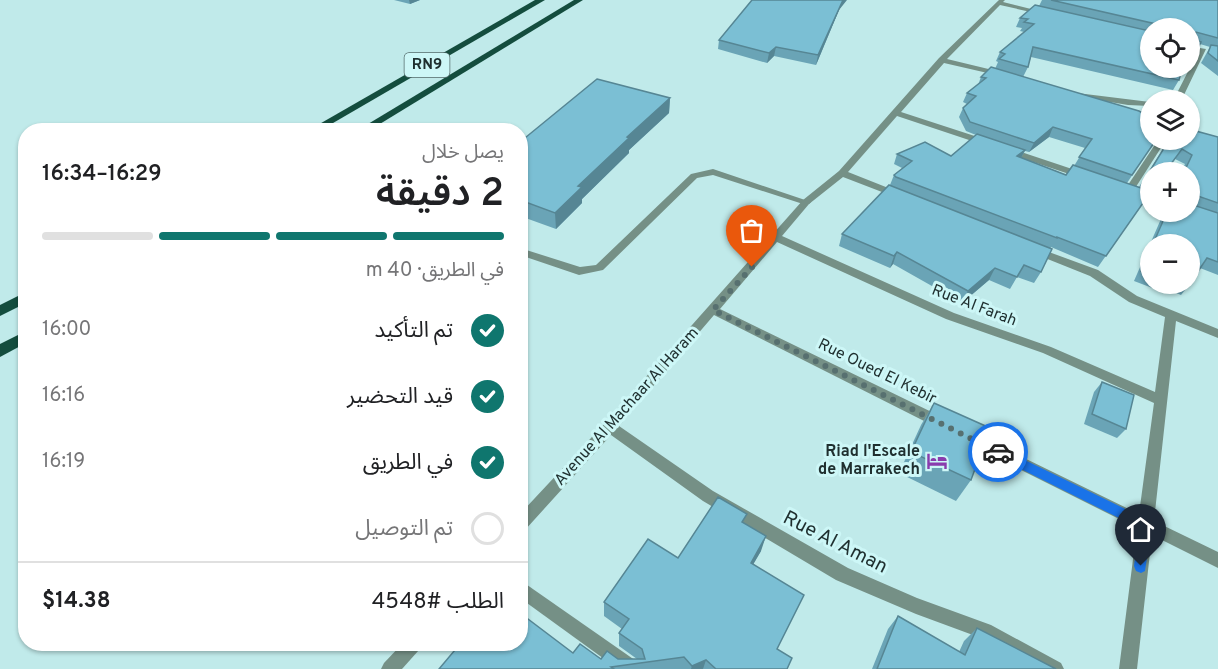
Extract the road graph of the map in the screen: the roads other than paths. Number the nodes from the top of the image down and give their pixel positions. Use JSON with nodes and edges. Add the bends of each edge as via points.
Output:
{"nodes":[{"id":1,"x":540,"y":0,"type":"edge"},
{"id":2,"x":579,"y":0,"type":"edge"},
{"id":3,"x":1000,"y":1,"type":"edge"},
{"id":4,"x":1057,"y":16,"type":"edge"},
{"id":5,"x":1202,"y":49,"type":"edge"},
{"id":6,"x":942,"y":60,"type":"junction"},
{"id":7,"x":1006,"y":76,"type":"edge"},
{"id":8,"x":1182,"y":90,"type":"edge"},
{"id":9,"x":1070,"y":93,"type":"edge"},
{"id":10,"x":1128,"y":103,"type":"junction"},
{"id":11,"x":1140,"y":104,"type":"edge"},
{"id":12,"x":894,"y":112,"type":"junction"},
{"id":13,"x":1134,"y":114,"type":"edge"},
{"id":14,"x":326,"y":123,"type":"edge"},
{"id":15,"x":375,"y":123,"type":"edge"},
{"id":16,"x":1156,"y":150,"type":"edge"},
{"id":17,"x":842,"y":173,"type":"junction"},
{"id":18,"x":1097,"y":180,"type":"edge"},
{"id":19,"x":1118,"y":187,"type":"edge"},
{"id":20,"x":1129,"y":191,"type":"junction"},
{"id":21,"x":1140,"y":194,"type":"edge"},
{"id":22,"x":908,"y":199,"type":"edge"},
{"id":23,"x":806,"y":202,"type":"junction"},
{"id":24,"x":777,"y":238,"type":"junction"},
{"id":25,"x":1028,"y":247,"type":"edge"},
{"id":26,"x":528,"y":253,"type":"edge"},
{"id":27,"x":18,"y":301,"type":"edge"},
{"id":28,"x":713,"y":310,"type":"junction"},
{"id":29,"x":0,"y":311,"type":"edge"},
{"id":30,"x":1171,"y":315,"type":"junction"},
{"id":31,"x":1218,"y":334,"type":"edge"},
{"id":32,"x":18,"y":341,"type":"edge"},
{"id":33,"x":0,"y":351,"type":"edge"},
{"id":34,"x":1161,"y":400,"type":"junction"},
{"id":35,"x":610,"y":428,"type":"junction"},
{"id":36,"x":528,"y":516,"type":"edge"},
{"id":37,"x":1146,"y":525,"type":"junction"},
{"id":38,"x":1218,"y":560,"type":"edge"},
{"id":39,"x":528,"y":594,"type":"edge"},
{"id":40,"x":407,"y":651,"type":"edge"},
{"id":41,"x":390,"y":669,"type":"edge"},
{"id":42,"x":633,"y":669,"type":"edge"},
{"id":43,"x":1055,"y":669,"type":"edge"},
{"id":44,"x":1128,"y":669,"type":"edge"}],
"edges":[{"from":1,"to":14,"type":"main road","number":"RN9"},
{"from":2,"to":15,"type":"main road","number":"RN9"},
{"from":3,"to":4,"type":"street"},
{"from":3,"to":6,"type":"street","name":"Avenue Al Machaar Al Haram"},
{"from":5,"to":8,"type":"street"},
{"from":6,"to":7,"type":"street"},
{"from":6,"to":12,"type":"street","name":"Avenue Al Machaar Al Haram"},
{"from":9,"to":10,"type":"street"},
{"from":10,"to":11,"type":"street"},
{"from":10,"to":13,"type":"street"},
{"from":12,"to":17,"type":"street","name":"Avenue Al Machaar Al Haram"},
{"from":12,"to":18,"type":"street"},
{"from":16,"to":20,"type":"street"},
{"from":17,"to":22,"type":"street"},
{"from":17,"to":23,"type":"street","name":"Avenue Al Machaar Al Haram"},
{"from":19,"to":20,"type":"street"},
{"from":20,"to":21,"type":"street"},
{"from":23,"to":24,"type":"street","name":"Avenue Al Machaar Al Haram"},
{"from":23,"to":26,"type":"street","via":[[703,172],[694,176],[599,268],[579,271]]},
{"from":24,"to":28,"type":"street","name":"Avenue Al Machaar Al Haram"},
{"from":24,"to":34,"type":"street","name":"Rue Al Farah","via":[[950,316],[1047,350]]},
{"from":25,"to":30,"type":"street","via":[[1094,273],[1133,299]]},
{"from":27,"to":29,"type":"main road"},
{"from":28,"to":35,"type":"street","name":"Avenue Al Machaar Al Haram"},
{"from":28,"to":37,"type":"street","name":"Rue Oued El Kebir"},
{"from":30,"to":31,"type":"street"},
{"from":30,"to":34,"type":"street"},
{"from":32,"to":33,"type":"main road"},
{"from":34,"to":37,"type":"street"},
{"from":35,"to":36,"type":"street","name":"Avenue Al Machaar Al Haram"},
{"from":35,"to":43,"type":"street","name":"Rue Al Aman","via":[[708,496],[842,574],[985,631]]},
{"from":37,"to":38,"type":"street","name":"Rue Oued El Kebir"},
{"from":37,"to":44,"type":"street"},
{"from":39,"to":42,"type":"street"},
{"from":40,"to":41,"type":"street"}]}
